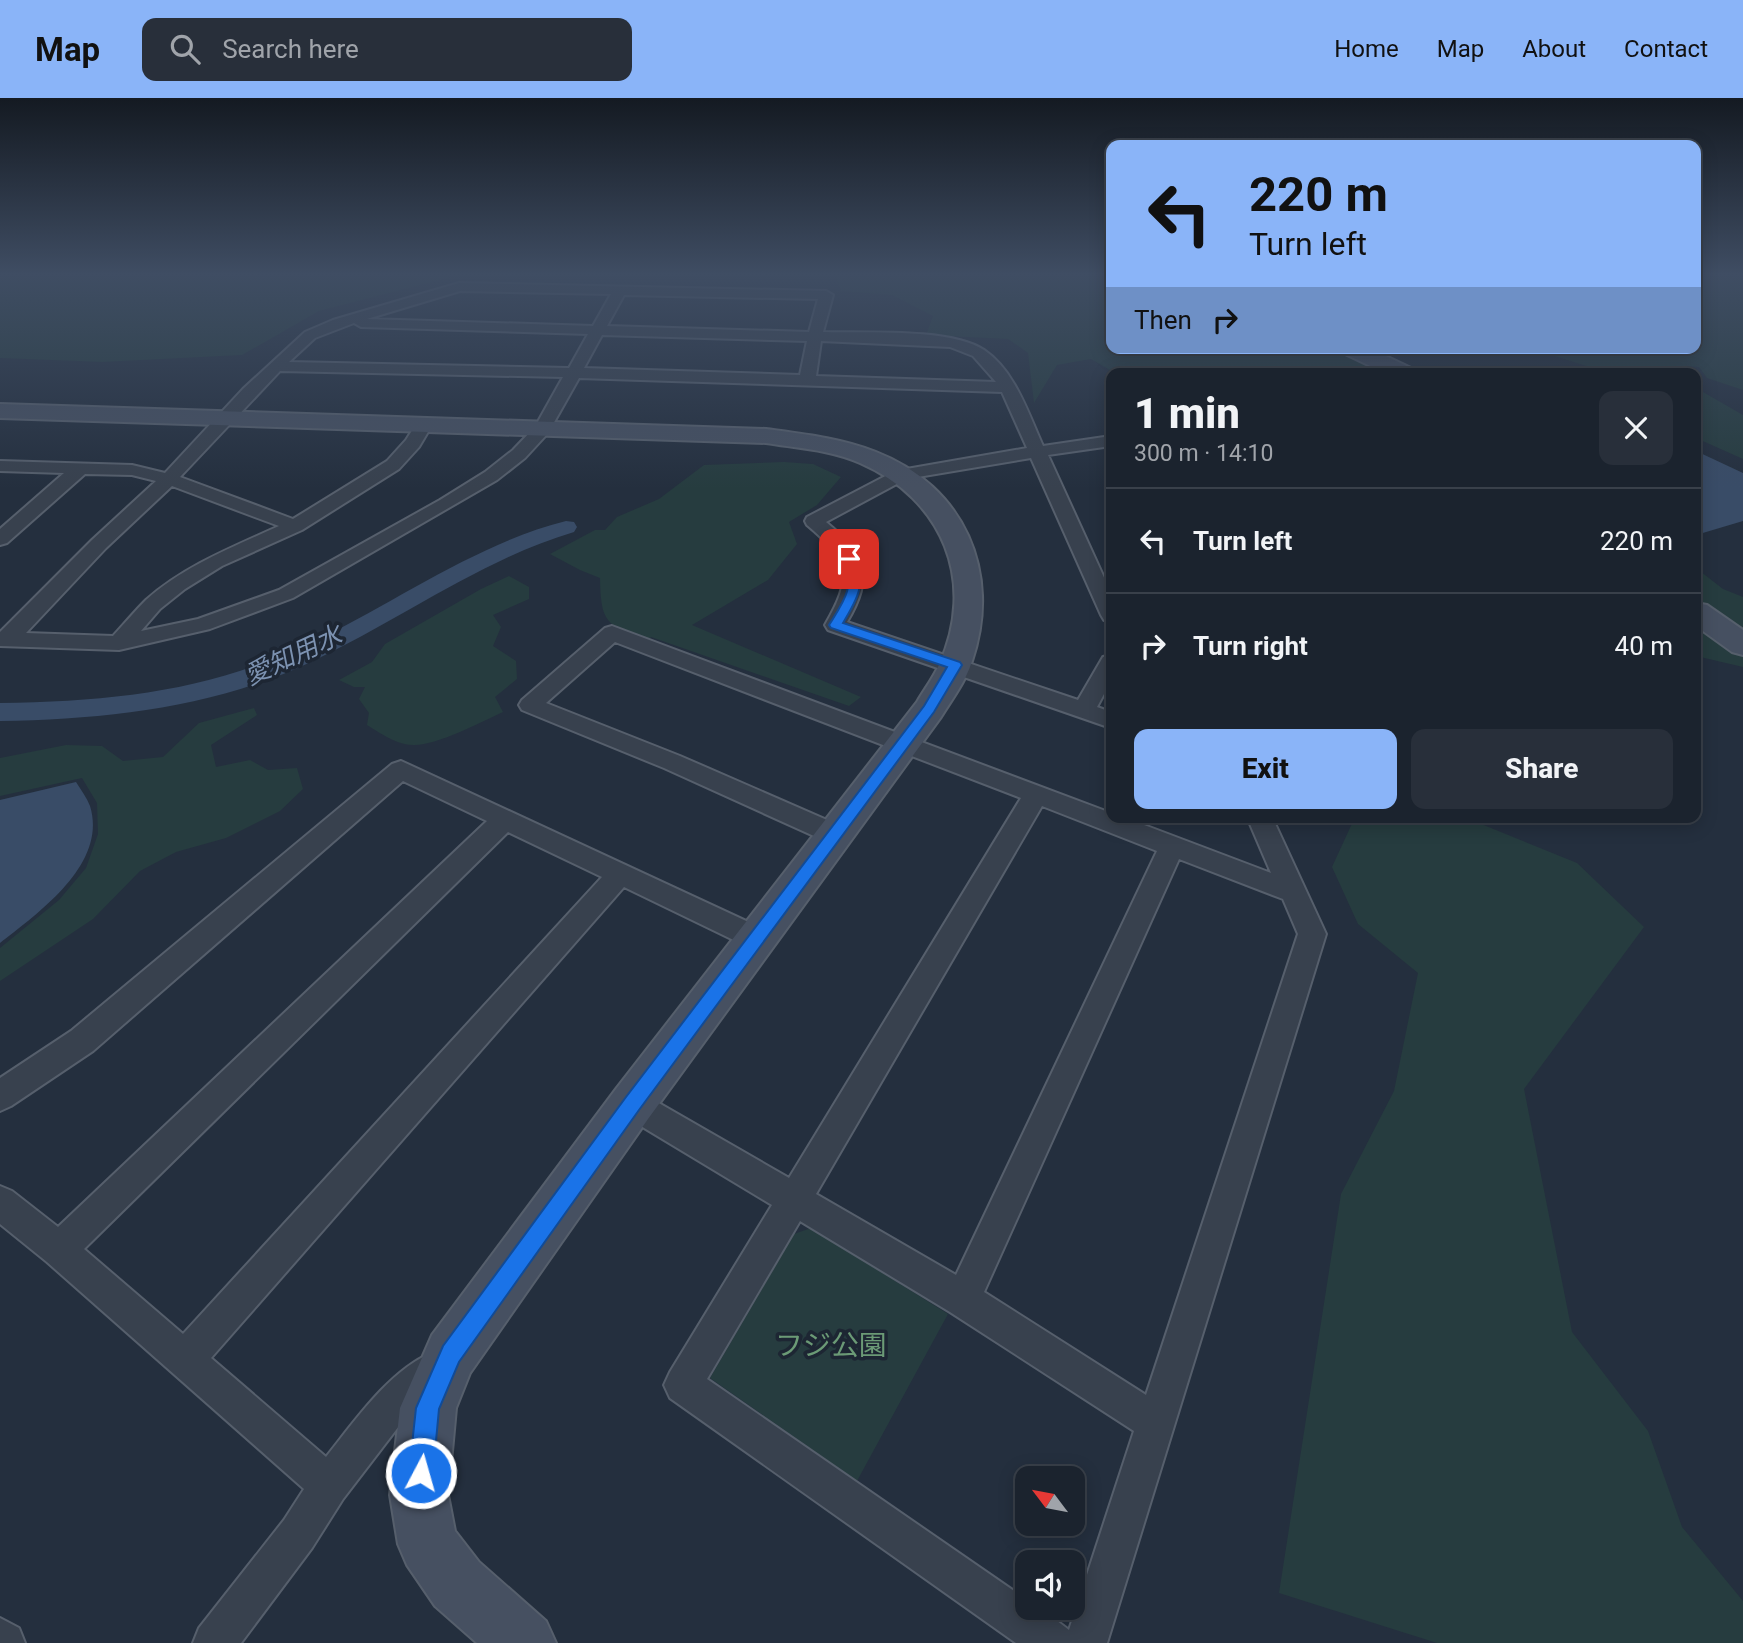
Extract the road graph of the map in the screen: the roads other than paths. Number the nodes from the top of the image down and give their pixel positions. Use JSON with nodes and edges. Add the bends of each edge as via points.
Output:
{"nodes":[{"id":1,"x":299,"y":345,"type":"edge"},
{"id":2,"x":589,"y":345,"type":"edge"},
{"id":3,"x":813,"y":345,"type":"edge"},
{"id":4,"x":963,"y":345,"type":"edge"},
{"id":5,"x":1363,"y":354,"type":"edge"},
{"id":6,"x":276,"y":366,"type":"junction"},
{"id":7,"x":1393,"y":368,"type":"edge"},
{"id":8,"x":573,"y":374,"type":"junction"},
{"id":9,"x":807,"y":381,"type":"junction"},
{"id":10,"x":1008,"y":387,"type":"junction"},
{"id":11,"x":0,"y":411,"type":"edge"},
{"id":12,"x":224,"y":419,"type":"junction"},
{"id":13,"x":424,"y":425,"type":"junction"},
{"id":14,"x":542,"y":429,"type":"junction"},
{"id":15,"x":1106,"y":442,"type":"edge"},
{"id":16,"x":1036,"y":453,"type":"junction"},
{"id":17,"x":0,"y":466,"type":"edge"},
{"id":18,"x":82,"y":467,"type":"junction"},
{"id":19,"x":901,"y":475,"type":"junction"},
{"id":20,"x":169,"y":479,"type":"junction"},
{"id":21,"x":295,"y":526,"type":"junction"},
{"id":22,"x":0,"y":539,"type":"edge"},
{"id":23,"x":1106,"y":604,"type":"edge"},
{"id":24,"x":1701,"y":616,"type":"edge"},
{"id":25,"x":4,"y":639,"type":"edge"},
{"id":26,"x":119,"y":643,"type":"junction"},
{"id":27,"x":1743,"y":645,"type":"edge"},
{"id":28,"x":955,"y":665,"type":"junction"},
{"id":29,"x":1106,"y":671,"type":"edge"},
{"id":30,"x":1083,"y":711,"type":"junction"},
{"id":31,"x":1106,"y":718,"type":"edge"},
{"id":32,"x":903,"y":742,"type":"junction"},
{"id":33,"x":1036,"y":795,"type":"junction"},
{"id":34,"x":505,"y":820,"type":"junction"},
{"id":35,"x":1106,"y":822,"type":"edge"},
{"id":36,"x":1109,"y":823,"type":"edge"},
{"id":37,"x":1262,"y":823,"type":"edge"},
{"id":38,"x":834,"y":834,"type":"junction"},
{"id":39,"x":1172,"y":847,"type":"junction"},
{"id":40,"x":621,"y":873,"type":"junction"},
{"id":41,"x":1293,"y":892,"type":"junction"},
{"id":42,"x":758,"y":939,"type":"junction"},
{"id":43,"x":0,"y":1096,"type":"edge"},
{"id":44,"x":632,"y":1104,"type":"junction"},
{"id":45,"x":793,"y":1199,"type":"junction"},
{"id":46,"x":0,"y":1203,"type":"edge"},
{"id":47,"x":59,"y":1250,"type":"junction"},
{"id":48,"x":963,"y":1299,"type":"junction"},
{"id":49,"x":451,"y":1354,"type":"junction"},
{"id":50,"x":184,"y":1359,"type":"junction"},
{"id":51,"x":1156,"y":1423,"type":"junction"},
{"id":52,"x":329,"y":1485,"type":"junction"},
{"id":53,"x":0,"y":1639,"type":"edge"},
{"id":54,"x":4,"y":1643,"type":"edge"},
{"id":55,"x":214,"y":1643,"type":"edge"},
{"id":56,"x":524,"y":1643,"type":"edge"},
{"id":57,"x":1053,"y":1643,"type":"edge"},
{"id":58,"x":1086,"y":1643,"type":"edge"}],
"edges":[{"from":1,"to":6,"type":"street"},
{"from":2,"to":8,"type":"street"},
{"from":3,"to":9,"type":"street"},
{"from":4,"to":10,"type":"street","via":[[986,356]]},
{"from":5,"to":7,"type":"street"},
{"from":6,"to":8,"type":"street"},
{"from":6,"to":12,"type":"street"},
{"from":8,"to":9,"type":"street"},
{"from":8,"to":14,"type":"street"},
{"from":9,"to":10,"type":"street"},
{"from":10,"to":16,"type":"street"},
{"from":11,"to":12,"type":"street"},
{"from":12,"to":13,"type":"street"},
{"from":12,"to":20,"type":"street"},
{"from":13,"to":14,"type":"street"},
{"from":13,"to":21,"type":"street","via":[[393,465]]},
{"from":14,"to":19,"type":"street","via":[[766,436],[870,458]]},
{"from":14,"to":26,"type":"street","via":[[491,476],[286,594],[203,624]]},
{"from":15,"to":16,"type":"street"},
{"from":16,"to":19,"type":"street"},
{"from":16,"to":23,"type":"street"},
{"from":17,"to":18,"type":"street"},
{"from":18,"to":20,"type":"street","via":[[132,470]]},
{"from":18,"to":22,"type":"street"},
{"from":19,"to":28,"type":"street","via":[[937,503],[954,530],[967,565],[969,620]]},
{"from":19,"to":28,"type":"street","via":[[814,521],[842,544],[856,573],[852,598],[835,625]]},
{"from":20,"to":21,"type":"street"},
{"from":20,"to":25,"type":"street"},
{"from":21,"to":26,"type":"street","via":[[215,562],[178,585]]},
{"from":24,"to":27,"type":"street"},
{"from":25,"to":26,"type":"street"},
{"from":28,"to":30,"type":"street"},
{"from":28,"to":32,"type":"street"},
{"from":29,"to":30,"type":"street"},
{"from":30,"to":31,"type":"street"},
{"from":32,"to":33,"type":"street"},
{"from":32,"to":38,"type":"street"},
{"from":32,"to":38,"type":"street","via":[[612,633],[530,705]]},
{"from":33,"to":35,"type":"street"},
{"from":33,"to":45,"type":"street"},
{"from":34,"to":40,"type":"street"},
{"from":34,"to":43,"type":"street","via":[[401,771],[82,1041]]},
{"from":34,"to":47,"type":"street"},
{"from":36,"to":39,"type":"street"},
{"from":37,"to":41,"type":"street"},
{"from":38,"to":42,"type":"street"},
{"from":39,"to":41,"type":"street"},
{"from":39,"to":48,"type":"street"},
{"from":40,"to":42,"type":"street"},
{"from":40,"to":50,"type":"street"},
{"from":41,"to":51,"type":"street","via":[[1312,934]]},
{"from":42,"to":44,"type":"street"},
{"from":44,"to":45,"type":"street"},
{"from":44,"to":49,"type":"street"},
{"from":45,"to":48,"type":"street"},
{"from":45,"to":57,"type":"street","via":[[683,1385]]},
{"from":46,"to":47,"type":"street"},
{"from":47,"to":50,"type":"street"},
{"from":48,"to":51,"type":"street"},
{"from":49,"to":52,"type":"street","via":[[386,1413]]},
{"from":49,"to":56,"type":"street","via":[[428,1408],[419,1495],[428,1544],[457,1584]]},
{"from":50,"to":52,"type":"street"},
{"from":51,"to":58,"type":"street"},
{"from":52,"to":55,"type":"street","via":[[298,1534]]},
{"from":53,"to":54,"type":"street"}]}
